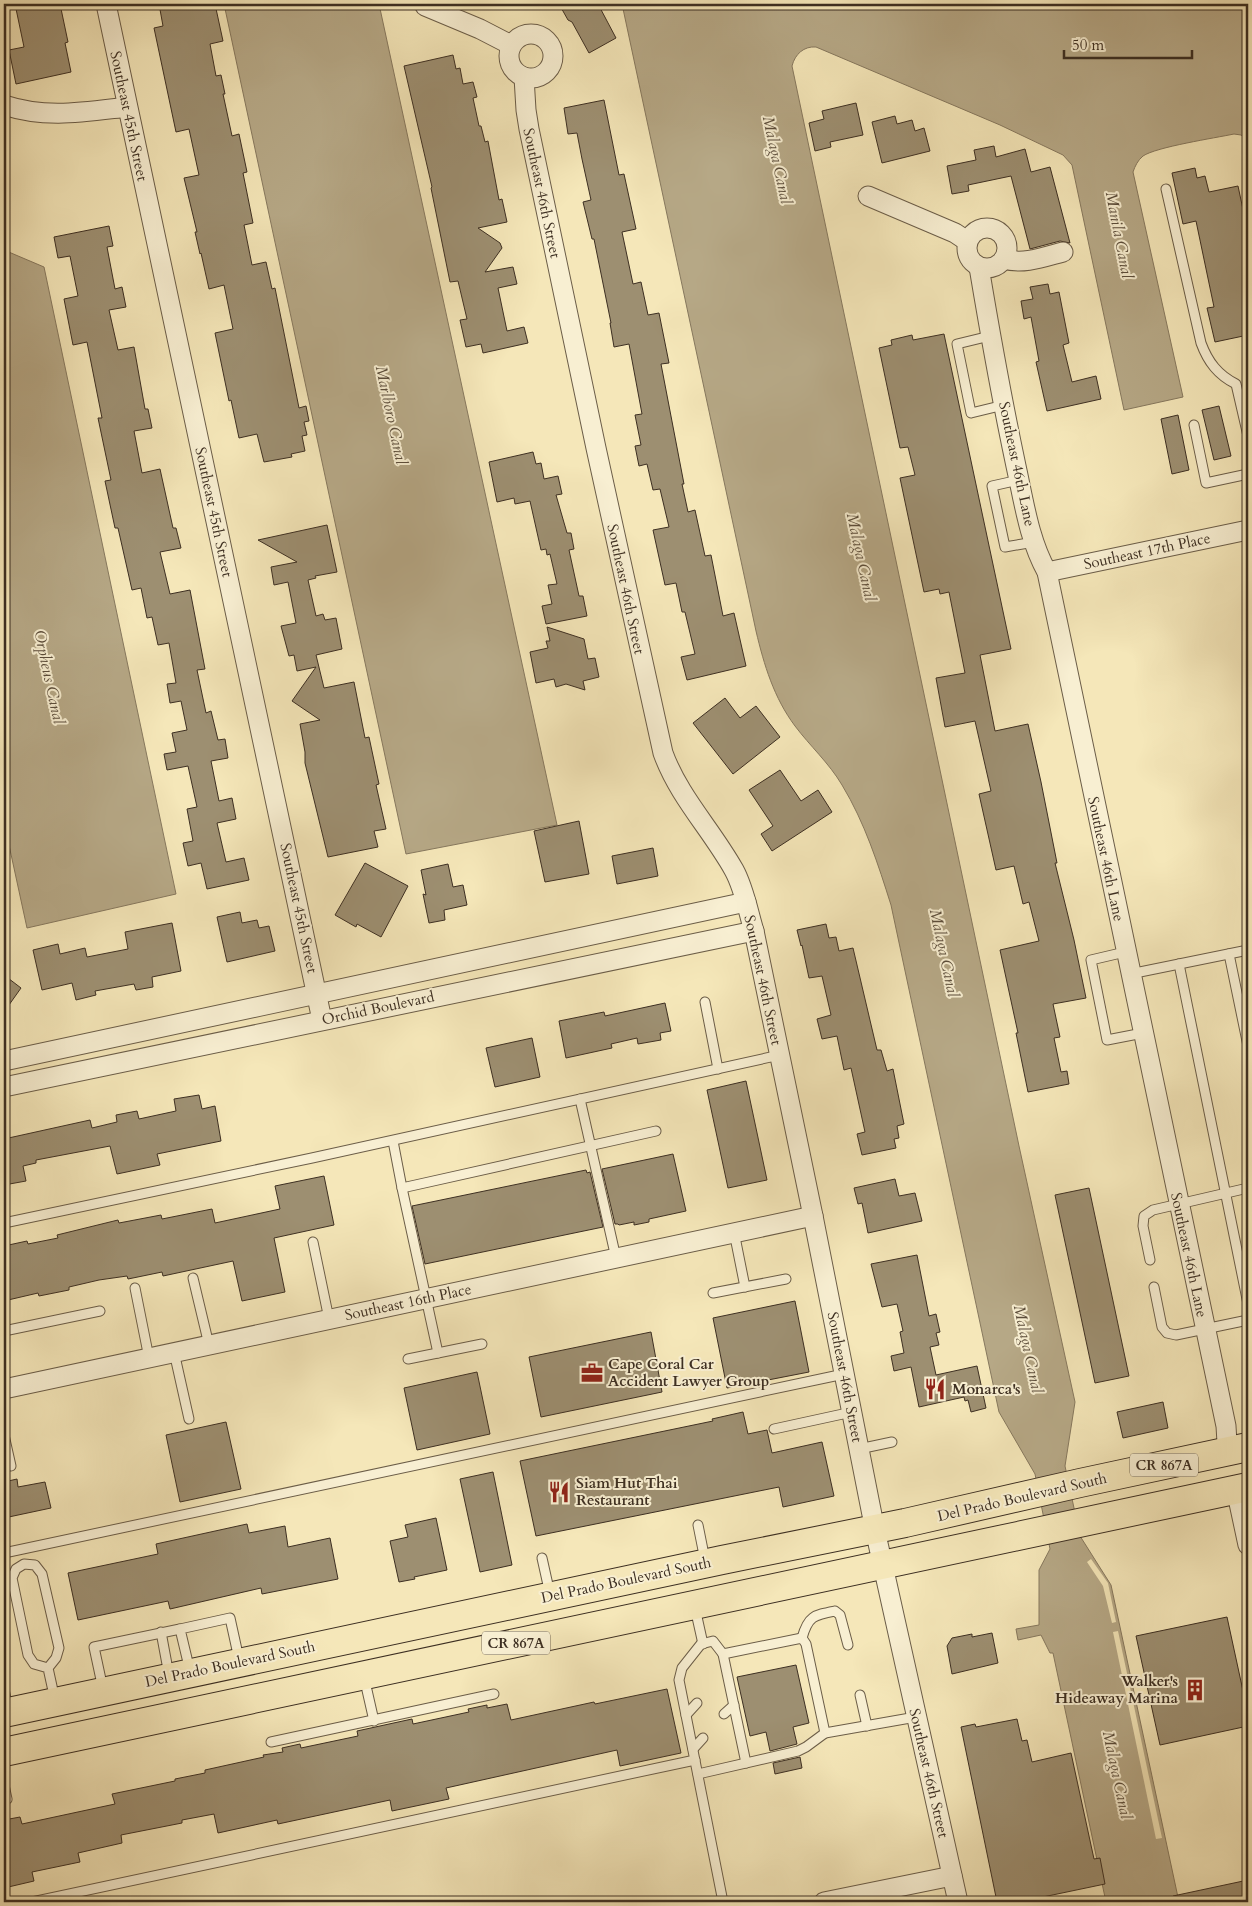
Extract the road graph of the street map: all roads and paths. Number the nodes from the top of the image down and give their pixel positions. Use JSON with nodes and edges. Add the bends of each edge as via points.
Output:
{"nodes":[{"id":1,"x":106,"y":4,"type":"edge"},
{"id":2,"x":425,"y":6,"type":"dead end"},
{"id":3,"x":511,"y":44,"type":"junction"},
{"id":4,"x":524,"y":77,"type":"junction"},
{"id":5,"x":4,"y":105,"type":"edge"},
{"id":6,"x":127,"y":107,"type":"junction"},
{"id":7,"x":1166,"y":189,"type":"dead end"},
{"id":8,"x":868,"y":196,"type":"dead end"},
{"id":9,"x":968,"y":241,"type":"junction"},
{"id":10,"x":1063,"y":252,"type":"dead end"},
{"id":11,"x":1004,"y":259,"type":"junction"},
{"id":12,"x":979,"y":267,"type":"junction"},
{"id":13,"x":990,"y":336,"type":"junction"},
{"id":14,"x":1004,"y":405,"type":"junction"},
{"id":15,"x":1194,"y":425,"type":"dead end"},
{"id":16,"x":1248,"y":436,"type":"edge"},
{"id":17,"x":1248,"y":474,"type":"edge"},
{"id":18,"x":1019,"y":480,"type":"junction"},
{"id":19,"x":1248,"y":530,"type":"edge"},
{"id":20,"x":1034,"y":542,"type":"junction"},
{"id":21,"x":1046,"y":572,"type":"junction"},
{"id":22,"x":746,"y":902,"type":"junction"},
{"id":23,"x":754,"y":931,"type":"junction"},
{"id":24,"x":1248,"y":950,"type":"edge"},
{"id":25,"x":1125,"y":952,"type":"junction"},
{"id":26,"x":1229,"y":954,"type":"junction"},
{"id":27,"x":1179,"y":964,"type":"junction"},
{"id":28,"x":1130,"y":974,"type":"junction"},
{"id":29,"x":318,"y":995,"type":"junction"},
{"id":30,"x":705,"y":1002,"type":"dead end"},
{"id":31,"x":322,"y":1020,"type":"junction"},
{"id":32,"x":1142,"y":1033,"type":"junction"},
{"id":33,"x":1248,"y":1046,"type":"edge"},
{"id":34,"x":780,"y":1055,"type":"junction"},
{"id":35,"x":4,"y":1061,"type":"edge"},
{"id":36,"x":718,"y":1069,"type":"junction"},
{"id":37,"x":4,"y":1087,"type":"edge"},
{"id":38,"x":580,"y":1099,"type":"junction"},
{"id":39,"x":656,"y":1131,"type":"dead end"},
{"id":40,"x":393,"y":1140,"type":"junction"},
{"id":41,"x":591,"y":1146,"type":"junction"},
{"id":42,"x":402,"y":1188,"type":"junction"},
{"id":43,"x":1248,"y":1188,"type":"edge"},
{"id":44,"x":1226,"y":1193,"type":"junction"},
{"id":45,"x":1179,"y":1204,"type":"junction"},
{"id":46,"x":813,"y":1216,"type":"junction"},
{"id":47,"x":4,"y":1223,"type":"edge"},
{"id":48,"x":734,"y":1232,"type":"junction"},
{"id":49,"x":313,"y":1242,"type":"dead end"},
{"id":50,"x":616,"y":1258,"type":"junction"},
{"id":51,"x":1150,"y":1260,"type":"dead end"},
{"id":52,"x":193,"y":1278,"type":"dead end"},
{"id":53,"x":786,"y":1279,"type":"dead end"},
{"id":54,"x":745,"y":1287,"type":"junction"},
{"id":55,"x":1154,"y":1287,"type":"dead end"},
{"id":56,"x":135,"y":1288,"type":"dead end"},
{"id":57,"x":713,"y":1293,"type":"dead end"},
{"id":58,"x":427,"y":1298,"type":"junction"},
{"id":59,"x":1248,"y":1304,"type":"edge"},
{"id":60,"x":100,"y":1311,"type":"dead end"},
{"id":61,"x":329,"y":1319,"type":"junction"},
{"id":62,"x":1248,"y":1320,"type":"edge"},
{"id":63,"x":1205,"y":1329,"type":"junction"},
{"id":64,"x":4,"y":1331,"type":"edge"},
{"id":65,"x":482,"y":1344,"type":"dead end"},
{"id":66,"x":209,"y":1345,"type":"junction"},
{"id":67,"x":174,"y":1352,"type":"junction"},
{"id":68,"x":438,"y":1353,"type":"junction"},
{"id":69,"x":149,"y":1358,"type":"junction"},
{"id":70,"x":408,"y":1359,"type":"dead end"},
{"id":71,"x":844,"y":1374,"type":"junction"},
{"id":72,"x":4,"y":1388,"type":"edge"},
{"id":73,"x":852,"y":1412,"type":"junction"},
{"id":74,"x":189,"y":1419,"type":"dead end"},
{"id":75,"x":774,"y":1429,"type":"dead end"},
{"id":76,"x":4,"y":1435,"type":"edge"},
{"id":77,"x":892,"y":1442,"type":"dead end"},
{"id":78,"x":859,"y":1449,"type":"junction"},
{"id":79,"x":1236,"y":1450,"type":"edge"},
{"id":80,"x":10,"y":1466,"type":"dead end"},
{"id":81,"x":1245,"y":1483,"type":"edge"},
{"id":82,"x":1081,"y":1519,"type":"junction"},
{"id":83,"x":698,"y":1525,"type":"dead end"},
{"id":84,"x":875,"y":1530,"type":"junction"},
{"id":85,"x":1248,"y":1545,"type":"edge"},
{"id":86,"x":20,"y":1550,"type":"junction"},
{"id":87,"x":4,"y":1553,"type":"edge"},
{"id":88,"x":542,"y":1558,"type":"dead end"},
{"id":89,"x":706,"y":1563,"type":"junction"},
{"id":90,"x":24,"y":1564,"type":"junction"},
{"id":91,"x":883,"y":1565,"type":"junction"},
{"id":92,"x":550,"y":1596,"type":"junction"},
{"id":93,"x":694,"y":1605,"type":"junction"},
{"id":94,"x":180,"y":1629,"type":"junction"},
{"id":95,"x":161,"y":1632,"type":"junction"},
{"id":96,"x":802,"y":1638,"type":"junction"},
{"id":97,"x":703,"y":1644,"type":"junction"},
{"id":98,"x":848,"y":1645,"type":"dead end"},
{"id":99,"x":723,"y":1654,"type":"junction"},
{"id":100,"x":240,"y":1662,"type":"junction"},
{"id":101,"x":48,"y":1668,"type":"junction"},
{"id":102,"x":727,"y":1674,"type":"junction"},
{"id":103,"x":180,"y":1675,"type":"junction"},
{"id":104,"x":364,"y":1676,"type":"junction"},
{"id":105,"x":719,"y":1682,"type":"dead end"},
{"id":106,"x":103,"y":1692,"type":"junction"},
{"id":107,"x":494,"y":1694,"type":"dead end"},
{"id":108,"x":860,"y":1696,"type":"dead end"},
{"id":109,"x":55,"y":1702,"type":"junction"},
{"id":110,"x":697,"y":1703,"type":"dead end"},
{"id":111,"x":5,"y":1704,"type":"edge"},
{"id":112,"x":734,"y":1705,"type":"junction"},
{"id":113,"x":724,"y":1714,"type":"dead end"},
{"id":114,"x":686,"y":1715,"type":"junction"},
{"id":115,"x":916,"y":1717,"type":"junction"},
{"id":116,"x":374,"y":1721,"type":"junction"},
{"id":117,"x":867,"y":1726,"type":"junction"},
{"id":118,"x":825,"y":1733,"type":"junction"},
{"id":119,"x":703,"y":1738,"type":"dead end"},
{"id":120,"x":271,"y":1742,"type":"dead end"},
{"id":121,"x":693,"y":1749,"type":"junction"},
{"id":122,"x":4,"y":1752,"type":"edge"},
{"id":123,"x":695,"y":1760,"type":"junction"},
{"id":124,"x":746,"y":1763,"type":"junction"},
{"id":125,"x":698,"y":1774,"type":"junction"},
{"id":126,"x":4,"y":1785,"type":"edge"},
{"id":127,"x":4,"y":1800,"type":"edge"},
{"id":128,"x":952,"y":1876,"type":"junction"},
{"id":129,"x":32,"y":1902,"type":"edge"},
{"id":130,"x":723,"y":1902,"type":"edge"},
{"id":131,"x":824,"y":1902,"type":"edge"},
{"id":132,"x":958,"y":1902,"type":"edge"}],
"edges":[{"from":1,"to":6,"type":"street","name":"Southeast 45th Street"},
{"from":2,"to":3,"type":"street"},
{"from":3,"to":4,"type":"street","via":[[510,64]]},
{"from":3,"to":4,"type":"street","via":[[516,38],[538,34],[550,44],[553,59],[546,73]]},
{"from":4,"to":22,"type":"street","name":"Southeast 46th Street","via":[[529,130],[663,753],[677,786],[735,871]]},
{"from":5,"to":6,"type":"street","via":[[46,114]]},
{"from":6,"to":29,"type":"street","name":"Southeast 45th Street"},
{"from":7,"to":16,"type":"lane","via":[[1201,343],[1211,365],[1236,384]]},
{"from":8,"to":9,"type":"street"},
{"from":9,"to":11,"type":"street","via":[[971,234],[984,227],[999,231],[1007,244]]},
{"from":9,"to":12,"type":"street","name":"Southeast 46th Lane","via":[[967,253]]},
{"from":10,"to":11,"type":"street","via":[[1024,261]]},
{"from":11,"to":12,"type":"street","via":[[993,267]]},
{"from":12,"to":13,"type":"street","name":"Southeast 46th Lane"},
{"from":13,"to":14,"type":"street","name":"Southeast 46th Lane"},
{"from":13,"to":14,"type":"lane","via":[[957,344],[971,413]]},
{"from":14,"to":18,"type":"street","name":"Southeast 46th Lane"},
{"from":15,"to":17,"type":"lane","via":[[1206,483]]},
{"from":18,"to":20,"type":"street","name":"Southeast 46th Lane"},
{"from":18,"to":20,"type":"lane","via":[[992,486],[1006,547]]},
{"from":19,"to":21,"type":"street","name":"Southeast 17th Place"},
{"from":20,"to":21,"type":"street","name":"Southeast 46th Lane"},
{"from":21,"to":25,"type":"street","name":"Southeast 46th Lane"},
{"from":22,"to":23,"type":"street","name":"Southeast 46th Street"},
{"from":22,"to":29,"type":"street","name":"Orchid Boulevard"},
{"from":23,"to":31,"type":"street","name":"Orchid Boulevard"},
{"from":23,"to":34,"type":"street","name":"Southeast 46th Street"},
{"from":24,"to":26,"type":"lane"},
{"from":25,"to":28,"type":"street","name":"Southeast 46th Lane"},
{"from":25,"to":32,"type":"lane","via":[[1091,960],[1108,1040]]},
{"from":26,"to":27,"type":"lane"},
{"from":26,"to":33,"type":"lane"},
{"from":27,"to":28,"type":"lane"},
{"from":27,"to":44,"type":"lane"},
{"from":28,"to":32,"type":"street","name":"Southeast 46th Lane"},
{"from":29,"to":31,"type":"street","name":"Southeast 45th Street"},
{"from":29,"to":35,"type":"street","name":"Orchid Boulevard"},
{"from":30,"to":36,"type":"lane"},
{"from":31,"to":37,"type":"street","name":"Orchid Boulevard"},
{"from":32,"to":45,"type":"street","name":"Southeast 46th Lane"},
{"from":34,"to":36,"type":"lane"},
{"from":34,"to":46,"type":"street","name":"Southeast 46th Street"},
{"from":36,"to":38,"type":"lane"},
{"from":38,"to":40,"type":"lane"},
{"from":38,"to":41,"type":"lane"},
{"from":39,"to":41,"type":"lane"},
{"from":40,"to":42,"type":"lane"},
{"from":40,"to":47,"type":"lane"},
{"from":41,"to":42,"type":"lane"},
{"from":41,"to":50,"type":"lane"},
{"from":42,"to":58,"type":"lane"},
{"from":43,"to":44,"type":"lane"},
{"from":44,"to":45,"type":"lane"},
{"from":44,"to":59,"type":"lane"},
{"from":45,"to":51,"type":"lane","via":[[1153,1210],[1144,1216]]},
{"from":45,"to":63,"type":"street","name":"Southeast 46th Lane"},
{"from":46,"to":48,"type":"street","name":"Southeast 16th Place"},
{"from":46,"to":71,"type":"street","name":"Southeast 46th Street"},
{"from":48,"to":50,"type":"street","name":"Southeast 16th Place"},
{"from":48,"to":54,"type":"lane"},
{"from":49,"to":61,"type":"lane"},
{"from":50,"to":58,"type":"street","name":"Southeast 16th Place"},
{"from":52,"to":66,"type":"lane"},
{"from":53,"to":54,"type":"lane"},
{"from":54,"to":57,"type":"lane"},
{"from":55,"to":63,"type":"lane","via":[[1162,1326],[1167,1333],[1176,1335]]},
{"from":56,"to":69,"type":"lane"},
{"from":58,"to":61,"type":"street","name":"Southeast 16th Place"},
{"from":58,"to":68,"type":"lane"},
{"from":60,"to":64,"type":"lane"},
{"from":61,"to":66,"type":"street","name":"Southeast 16th Place"},
{"from":62,"to":63,"type":"lane"},
{"from":63,"to":79,"type":"street","name":"Southeast 46th Lane","via":[[1227,1443]]},
{"from":65,"to":68,"type":"lane"},
{"from":66,"to":67,"type":"street","name":"Southeast 16th Place"},
{"from":67,"to":69,"type":"street","name":"Southeast 16th Place"},
{"from":67,"to":74,"type":"lane"},
{"from":68,"to":70,"type":"lane"},
{"from":69,"to":72,"type":"street","name":"Southeast 16th Place"},
{"from":71,"to":73,"type":"street","name":"Southeast 46th Street"},
{"from":71,"to":86,"type":"lane"},
{"from":73,"to":75,"type":"lane"},
{"from":73,"to":78,"type":"street","name":"Southeast 46th Street"},
{"from":76,"to":80,"type":"lane"},
{"from":77,"to":78,"type":"lane"},
{"from":78,"to":84,"type":"street","name":"Southeast 46th Street"},
{"from":79,"to":82,"type":"main road","via":[[1209,1474],[1138,1492]]},
{"from":79,"to":84,"type":"main road","name":"Del Prado Boulevard South","number":"CR 867A","via":[[1080,1482]]},
{"from":81,"to":82,"type":"main road","number":"CR 867A"},
{"from":81,"to":85,"type":"street","via":[[1239,1503]]},
{"from":82,"to":91,"type":"main road","number":"CR 867A"},
{"from":83,"to":89,"type":"lane"},
{"from":84,"to":89,"type":"main road","name":"Del Prado Boulevard South","number":"CR 867A"},
{"from":84,"to":91,"type":"street","name":"Southeast 46th Street"},
{"from":86,"to":87,"type":"lane"},
{"from":86,"to":90,"type":"lane"},
{"from":88,"to":92,"type":"lane"},
{"from":89,"to":92,"type":"main road","name":"Del Prado Boulevard South","number":"CR 867A"},
{"from":90,"to":101,"type":"lane","via":[[35,1565],[42,1574],[59,1648]]},
{"from":90,"to":101,"type":"lane","via":[[16,1569],[12,1578],[28,1655],[34,1664]]},
{"from":91,"to":93,"type":"main road","number":"CR 867A"},
{"from":91,"to":115,"type":"street","name":"Southeast 46th Street"},
{"from":92,"to":100,"type":"main road","name":"Del Prado Boulevard South","number":"CR 867A"},
{"from":93,"to":97,"type":"lane"},
{"from":93,"to":104,"type":"main road","number":"CR 867A"},
{"from":94,"to":95,"type":"lane"},
{"from":94,"to":100,"type":"lane","via":[[230,1618]]},
{"from":94,"to":103,"type":"lane"},
{"from":95,"to":103,"type":"lane"},
{"from":95,"to":106,"type":"lane","via":[[94,1647]]},
{"from":96,"to":98,"type":"lane","via":[[806,1623],[815,1615],[835,1611],[840,1615]]},
{"from":96,"to":99,"type":"lane"},
{"from":96,"to":118,"type":"lane"},
{"from":97,"to":99,"type":"lane","via":[[714,1642]]},
{"from":97,"to":114,"type":"lane","via":[[682,1668],[678,1680]]},
{"from":99,"to":102,"type":"lane"},
{"from":100,"to":103,"type":"main road","name":"Del Prado Boulevard South","number":"CR 867A"},
{"from":101,"to":109,"type":"lane"},
{"from":102,"to":105,"type":"lane"},
{"from":102,"to":112,"type":"lane"},
{"from":103,"to":106,"type":"main road","name":"Del Prado Boulevard South","number":"CR 867A"},
{"from":104,"to":116,"type":"lane"},
{"from":104,"to":122,"type":"main road","number":"CR 867A"},
{"from":106,"to":109,"type":"main road","name":"Del Prado Boulevard South","number":"CR 867A"},
{"from":107,"to":116,"type":"lane"},
{"from":108,"to":117,"type":"lane"},
{"from":109,"to":111,"type":"main road","name":"Del Prado Boulevard South","number":"CR 867A"},
{"from":110,"to":114,"type":"lane"},
{"from":112,"to":113,"type":"lane"},
{"from":112,"to":124,"type":"lane"},
{"from":114,"to":121,"type":"lane"},
{"from":115,"to":117,"type":"lane"},
{"from":115,"to":128,"type":"street","name":"Southeast 46th Street"},
{"from":116,"to":120,"type":"lane"},
{"from":117,"to":118,"type":"lane"},
{"from":118,"to":124,"type":"lane","via":[[806,1748]]},
{"from":119,"to":121,"type":"lane"},
{"from":121,"to":123,"type":"lane"},
{"from":123,"to":125,"type":"lane"},
{"from":123,"to":129,"type":"lane"},
{"from":124,"to":125,"type":"lane"},
{"from":125,"to":130,"type":"lane"},
{"from":126,"to":127,"type":"lane"},
{"from":128,"to":131,"type":"street"},
{"from":128,"to":132,"type":"street","name":"Southeast 46th Street"}]}
